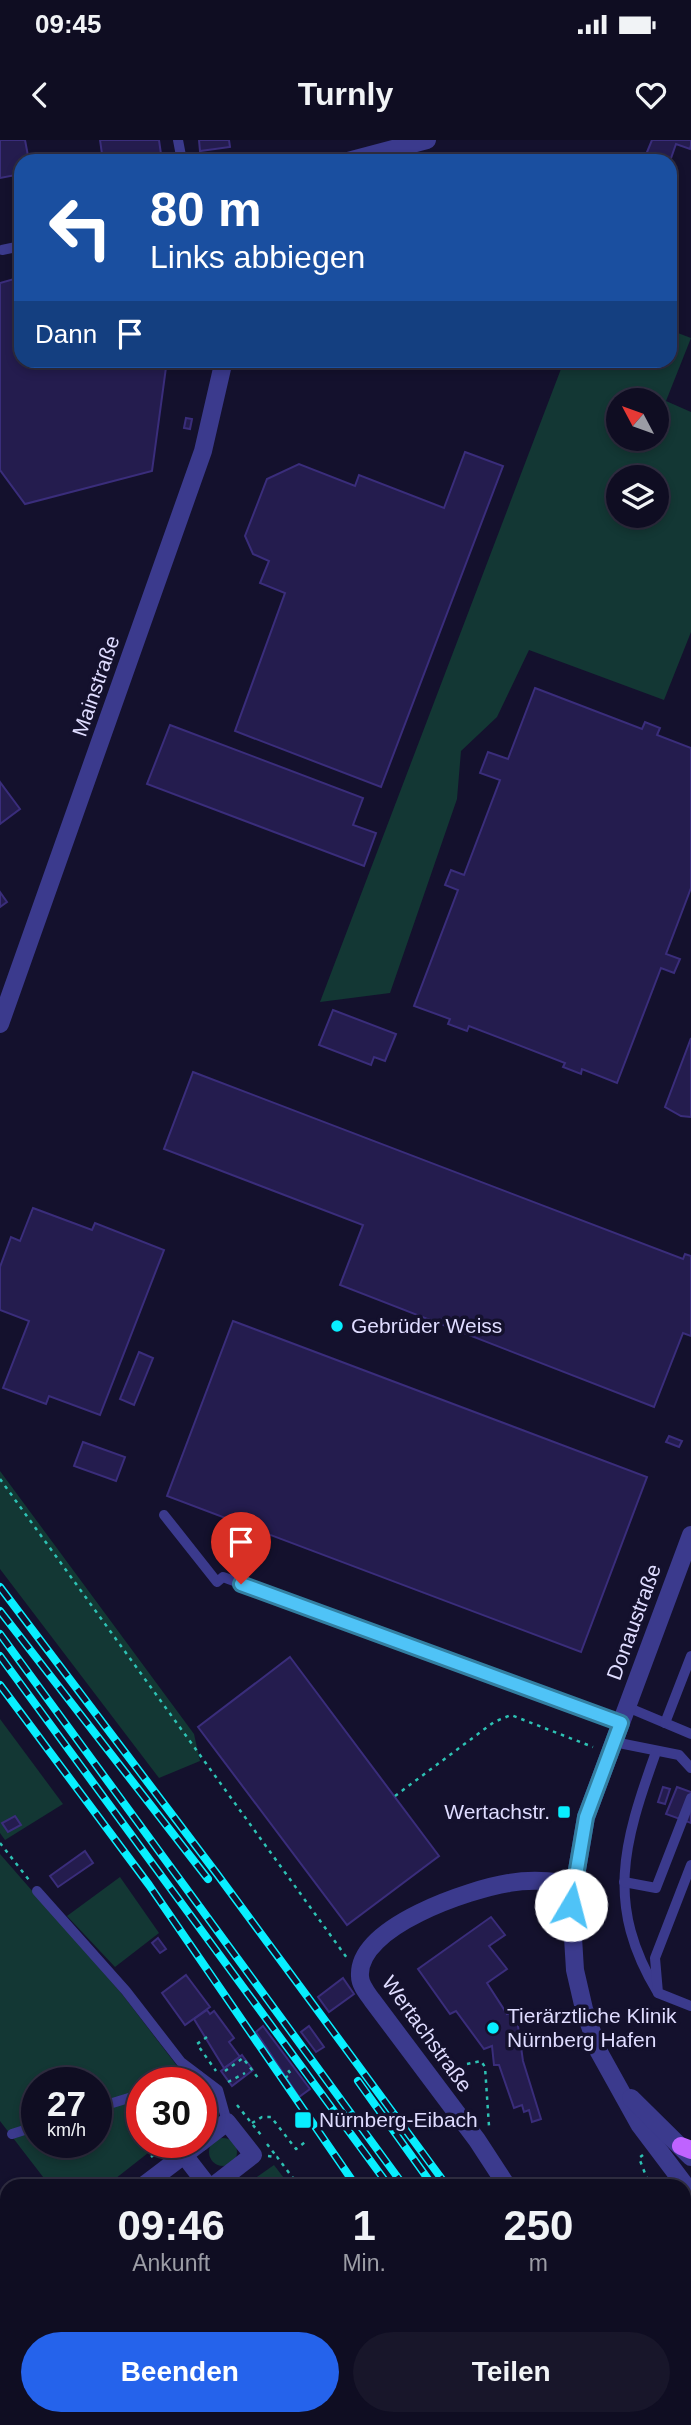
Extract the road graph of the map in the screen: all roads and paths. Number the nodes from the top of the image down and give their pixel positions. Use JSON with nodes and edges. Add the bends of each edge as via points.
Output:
{"nodes":[{"id":1,"x":427,"y":140,"type":"edge"},
{"id":2,"x":374,"y":154,"type":"edge"},
{"id":3,"x":222,"y":368,"type":"edge"},
{"id":4,"x":0,"y":1024,"type":"edge"},
{"id":5,"x":0,"y":1479,"type":"edge"},
{"id":6,"x":164,"y":1515,"type":"dead end"},
{"id":7,"x":691,"y":1535,"type":"edge"},
{"id":8,"x":691,"y":1656,"type":"edge"},
{"id":9,"x":624,"y":1715,"type":"junction"},
{"id":10,"x":665,"y":1723,"type":"junction"},
{"id":11,"x":691,"y":1734,"type":"edge"},
{"id":12,"x":612,"y":1748,"type":"junction"},
{"id":13,"x":656,"y":1752,"type":"junction"},
{"id":14,"x":691,"y":1768,"type":"edge"},
{"id":15,"x":395,"y":1796,"type":"dead end"},
{"id":16,"x":691,"y":1798,"type":"edge"},
{"id":17,"x":0,"y":1843,"type":"edge"},
{"id":18,"x":691,"y":1865,"type":"edge"},
{"id":19,"x":624,"y":1882,"type":"junction"},
{"id":20,"x":573,"y":1884,"type":"junction"},
{"id":21,"x":37,"y":1891,"type":"joint"},
{"id":22,"x":360,"y":1976,"type":"junction"},
{"id":23,"x":658,"y":1993,"type":"junction"},
{"id":24,"x":691,"y":2006,"type":"edge"},
{"id":25,"x":207,"y":2037,"type":"dead end"},
{"id":26,"x":467,"y":2064,"type":"dead end"},
{"id":27,"x":187,"y":2067,"type":"edge"},
{"id":28,"x":213,"y":2067,"type":"edge"},
{"id":29,"x":288,"y":2070,"type":"dead end"},
{"id":30,"x":225,"y":2071,"type":"dead end"},
{"id":31,"x":245,"y":2073,"type":"dead end"},
{"id":32,"x":261,"y":2076,"type":"dead end"},
{"id":33,"x":285,"y":2078,"type":"dead end"},
{"id":34,"x":233,"y":2082,"type":"dead end"},
{"id":35,"x":618,"y":2086,"type":"junction"},
{"id":36,"x":217,"y":2089,"type":"edge"},
{"id":37,"x":227,"y":2122,"type":"junction"},
{"id":38,"x":252,"y":2123,"type":"dead end"},
{"id":39,"x":217,"y":2130,"type":"edge"},
{"id":40,"x":21,"y":2131,"type":"edge"},
{"id":41,"x":489,"y":2133,"type":"dead end"},
{"id":42,"x":12,"y":2134,"type":"dead end"},
{"id":43,"x":308,"y":2140,"type":"dead end"},
{"id":44,"x":654,"y":2146,"type":"junction"},
{"id":45,"x":688,"y":2151,"type":"edge"},
{"id":46,"x":253,"y":2155,"type":"junction"},
{"id":47,"x":180,"y":2158,"type":"edge"},
{"id":48,"x":187,"y":2158,"type":"edge"},
{"id":49,"x":152,"y":2179,"type":"edge"},
{"id":50,"x":205,"y":2179,"type":"edge"},
{"id":51,"x":220,"y":2179,"type":"edge"},
{"id":52,"x":294,"y":2179,"type":"edge"},
{"id":53,"x":502,"y":2179,"type":"edge"},
{"id":54,"x":647,"y":2179,"type":"edge"},
{"id":55,"x":680,"y":2179,"type":"edge"}],
"edges":[{"from":1,"to":2,"type":"street"},
{"from":3,"to":4,"type":"street","name":"Mainstraße","via":[[203,451]]},
{"from":5,"to":22,"type":"path"},
{"from":6,"to":9,"type":"lane","via":[[217,1582],[223,1577]]},
{"from":7,"to":9,"type":"street","name":"Donaustraße"},
{"from":8,"to":10,"type":"lane"},
{"from":9,"to":10,"type":"lane"},
{"from":9,"to":12,"type":"street","name":"Donaustraße"},
{"from":10,"to":11,"type":"lane"},
{"from":12,"to":13,"type":"lane"},
{"from":12,"to":15,"type":"path","via":[[511,1715],[494,1722]]},
{"from":12,"to":20,"type":"street","name":"Donaustraße","via":[[586,1817]]},
{"from":13,"to":14,"type":"lane","via":[[679,1755]]},
{"from":13,"to":19,"type":"lane","via":[[633,1819]]},
{"from":16,"to":19,"type":"lane","via":[[656,1888]]},
{"from":17,"to":21,"type":"path"},
{"from":18,"to":23,"type":"lane","via":[[655,1958]]},
{"from":19,"to":23,"type":"lane","via":[[632,1942]]},
{"from":20,"to":22,"type":"street","name":"Wertachstraße","via":[[508,1883],[451,1898],[382,1937],[364,1960]]},
{"from":20,"to":35,"type":"street","name":"Donaustraße","via":[[578,1983],[600,2052]]},
{"from":21,"to":27,"type":"lane"},
{"from":22,"to":53,"type":"street","name":"Wertachstraße","via":[[372,2000]]},
{"from":23,"to":24,"type":"lane"},
{"from":25,"to":28,"type":"path","via":[[197,2044]]},
{"from":26,"to":41,"type":"path","via":[[481,2062],[485,2067]]},
{"from":29,"to":33,"type":"path","via":[[291,2074]]},
{"from":30,"to":32,"type":"path","via":[[243,2058],[258,2078]]},
{"from":31,"to":34,"type":"path"},
{"from":35,"to":44,"type":"street","name":"Donaustraße"},
{"from":35,"to":45,"type":"street","name":"Donaustraße"},
{"from":36,"to":37,"type":"lane"},
{"from":37,"to":39,"type":"street"},
{"from":37,"to":46,"type":"street"},
{"from":38,"to":43,"type":"path","via":[[271,2118],[296,2149]]},
{"from":40,"to":42,"type":"lane"},
{"from":44,"to":54,"type":"path","via":[[639,2158]]},
{"from":44,"to":55,"type":"street","name":"Donaustraße"},
{"from":46,"to":51,"type":"street"},
{"from":46,"to":52,"type":"path","via":[[277,2157]]},
{"from":47,"to":49,"type":"street"},
{"from":48,"to":50,"type":"street"}]}
